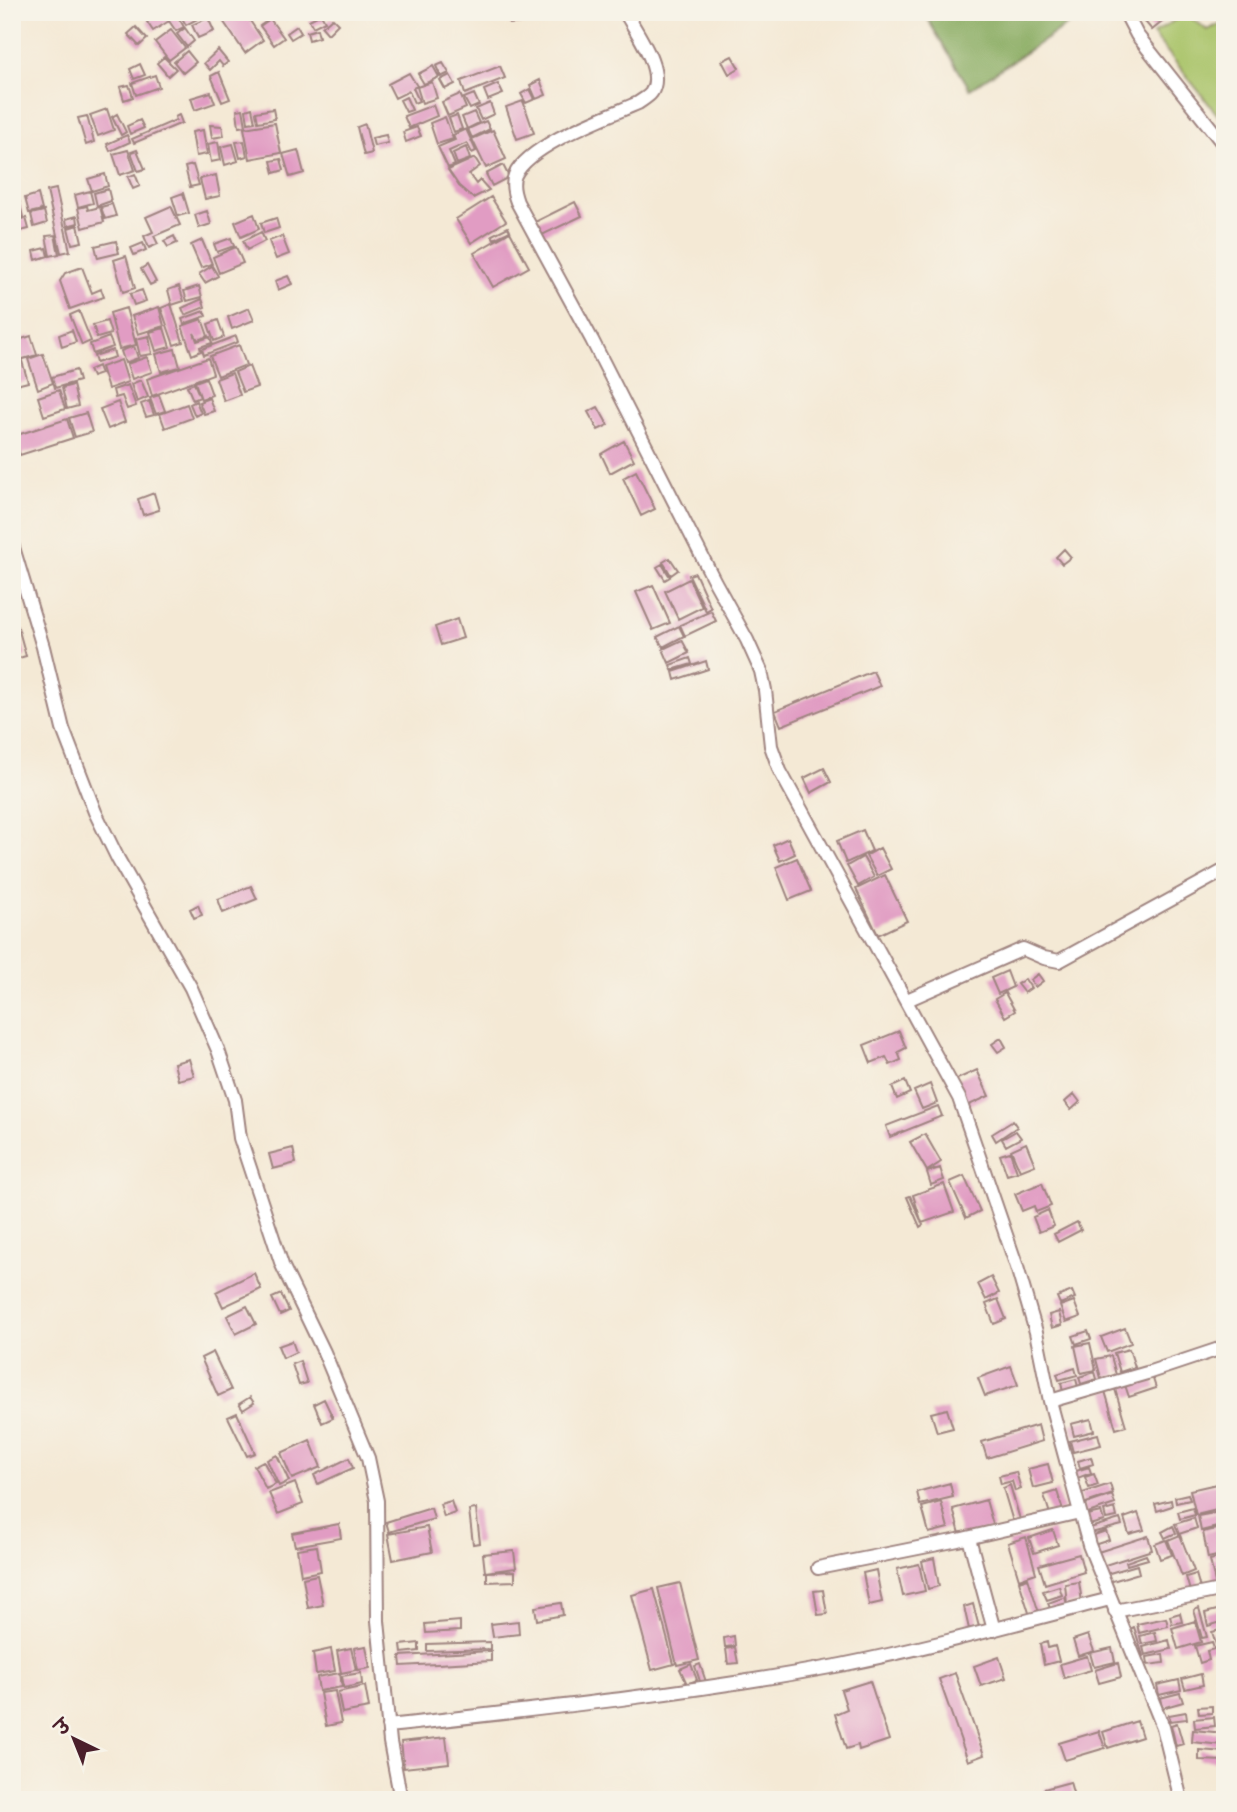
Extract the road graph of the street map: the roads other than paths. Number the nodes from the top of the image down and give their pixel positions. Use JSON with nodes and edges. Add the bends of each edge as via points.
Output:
{"nodes":[{"id":1,"x":625,"y":12,"type":"edge"},
{"id":2,"x":1125,"y":12,"type":"edge"},
{"id":3,"x":1225,"y":146,"type":"edge"},
{"id":4,"x":12,"y":544,"type":"edge"},
{"id":5,"x":1225,"y":870,"type":"edge"},
{"id":6,"x":907,"y":1000,"type":"junction"},
{"id":7,"x":1225,"y":1347,"type":"edge"},
{"id":8,"x":1050,"y":1401,"type":"junction"},
{"id":9,"x":1080,"y":1511,"type":"junction"},
{"id":10,"x":969,"y":1538,"type":"junction"},
{"id":11,"x":818,"y":1569,"type":"dead end"},
{"id":12,"x":1225,"y":1589,"type":"edge"},
{"id":13,"x":1112,"y":1605,"type":"junction"},
{"id":14,"x":994,"y":1630,"type":"junction"},
{"id":15,"x":388,"y":1726,"type":"junction"},
{"id":16,"x":401,"y":1800,"type":"edge"},
{"id":17,"x":1181,"y":1800,"type":"edge"}],
"edges":[{"from":1,"to":6,"type":"street","via":[[653,65],[656,82],[651,94],[543,148],[514,177],[513,190],[747,640],[761,671],[771,746],[780,771]]},
{"from":2,"to":3,"type":"street","via":[[1137,35]]},
{"from":4,"to":15,"type":"street","via":[[63,729],[95,812],[191,988],[218,1050],[235,1100],[240,1138],[282,1265],[368,1458],[377,1501],[378,1621]]},
{"from":5,"to":6,"type":"street","via":[[1059,961],[1023,949]]},
{"from":6,"to":8,"type":"street","via":[[959,1098],[982,1160],[1036,1332]]},
{"from":7,"to":8,"type":"street"},
{"from":8,"to":9,"type":"street"},
{"from":9,"to":10,"type":"street"},
{"from":9,"to":13,"type":"street"},
{"from":10,"to":11,"type":"street"},
{"from":10,"to":14,"type":"street"},
{"from":12,"to":13,"type":"street"},
{"from":13,"to":14,"type":"street"},
{"from":13,"to":17,"type":"street","via":[[1163,1727]]},
{"from":14,"to":15,"type":"street","via":[[842,1665],[611,1701]]},
{"from":15,"to":16,"type":"street"}]}
